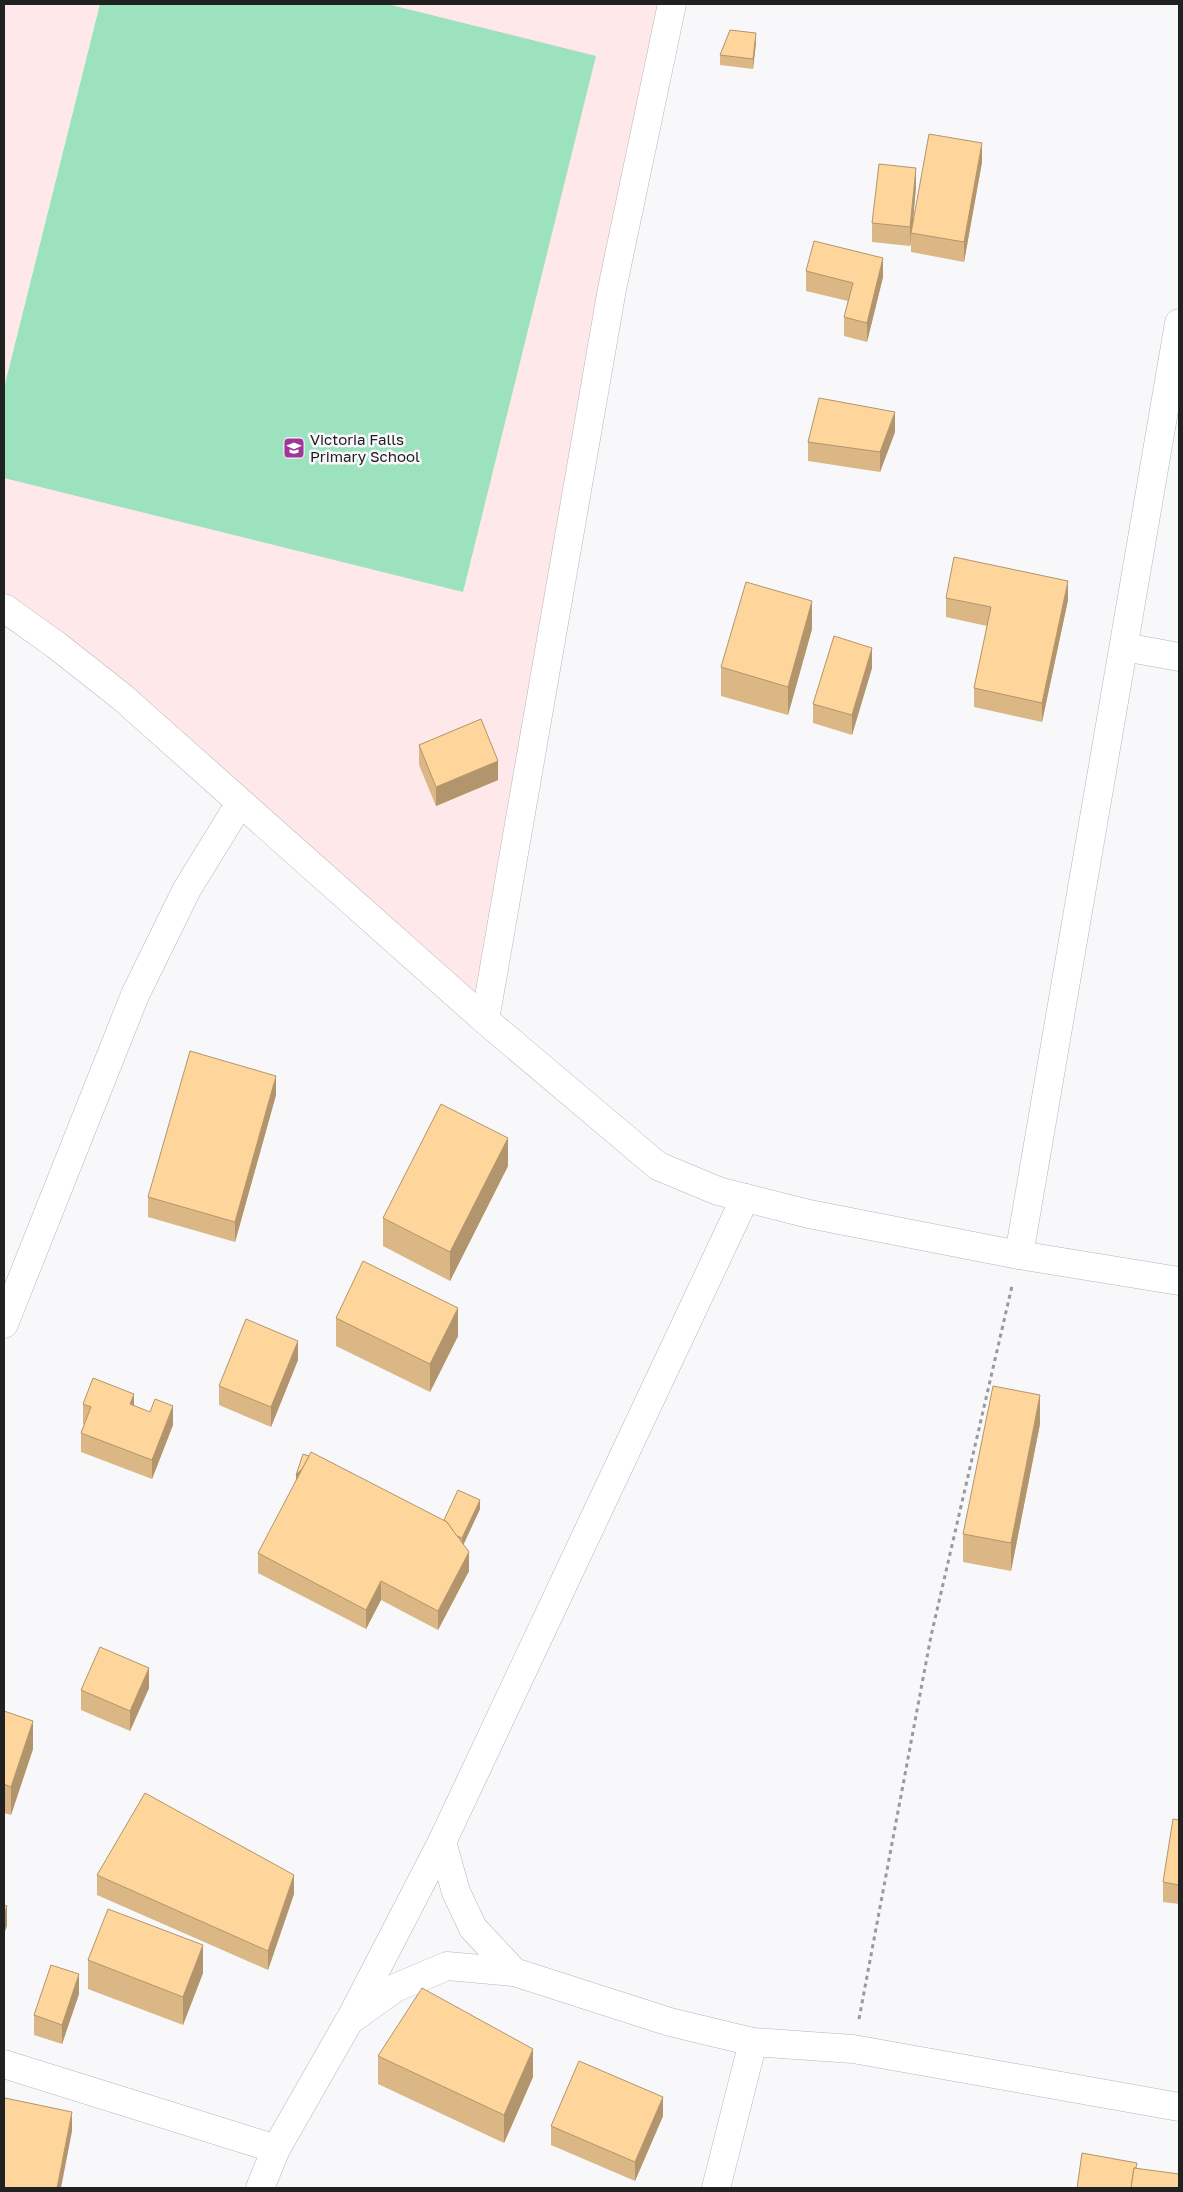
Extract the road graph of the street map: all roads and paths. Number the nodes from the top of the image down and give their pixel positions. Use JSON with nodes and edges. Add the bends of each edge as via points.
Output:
{"nodes":[{"id":1,"x":672,"y":4,"type":"edge"},
{"id":2,"x":1179,"y":323,"type":"edge"},
{"id":3,"x":4,"y":608,"type":"edge"},
{"id":4,"x":1124,"y":647,"type":"junction"},
{"id":5,"x":1179,"y":657,"type":"edge"},
{"id":6,"x":240,"y":803,"type":"junction"},
{"id":7,"x":485,"y":1020,"type":"junction"},
{"id":8,"x":745,"y":1198,"type":"junction"},
{"id":9,"x":1019,"y":1254,"type":"junction"},
{"id":10,"x":1179,"y":1281,"type":"edge"},
{"id":11,"x":4,"y":1324,"type":"edge"},
{"id":12,"x":442,"y":1842,"type":"junction"},
{"id":13,"x":514,"y":1972,"type":"junction"},
{"id":14,"x":349,"y":2021,"type":"junction"},
{"id":15,"x":753,"y":2042,"type":"junction"},
{"id":16,"x":853,"y":2049,"type":"junction"},
{"id":17,"x":4,"y":2064,"type":"edge"},
{"id":18,"x":1179,"y":2107,"type":"edge"},
{"id":19,"x":276,"y":2149,"type":"junction"},
{"id":20,"x":260,"y":2188,"type":"edge"},
{"id":21,"x":716,"y":2188,"type":"edge"}],
"edges":[{"from":1,"to":7,"type":"street","via":[[612,288]]},
{"from":2,"to":4,"type":"street"},
{"from":3,"to":6,"type":"street","via":[[122,697]]},
{"from":4,"to":5,"type":"street"},
{"from":4,"to":9,"type":"street"},
{"from":6,"to":7,"type":"street"},
{"from":6,"to":11,"type":"street","via":[[187,890],[134,996]]},
{"from":7,"to":8,"type":"street","via":[[658,1166],[718,1191]]},
{"from":8,"to":9,"type":"street","via":[[809,1214]]},
{"from":8,"to":12,"type":"street"},
{"from":9,"to":10,"type":"street"},
{"from":9,"to":16,"type":"path","via":[[931,1636]]},
{"from":12,"to":13,"type":"street","via":[[456,1892],[473,1928]]},
{"from":12,"to":14,"type":"street"},
{"from":13,"to":14,"type":"street","via":[[447,1966],[396,1988]]},
{"from":13,"to":15,"type":"street","via":[[670,2022]]},
{"from":14,"to":19,"type":"street"},
{"from":15,"to":16,"type":"street"},
{"from":15,"to":21,"type":"street"},
{"from":16,"to":18,"type":"street"},
{"from":17,"to":19,"type":"street"},
{"from":19,"to":20,"type":"street"}]}
